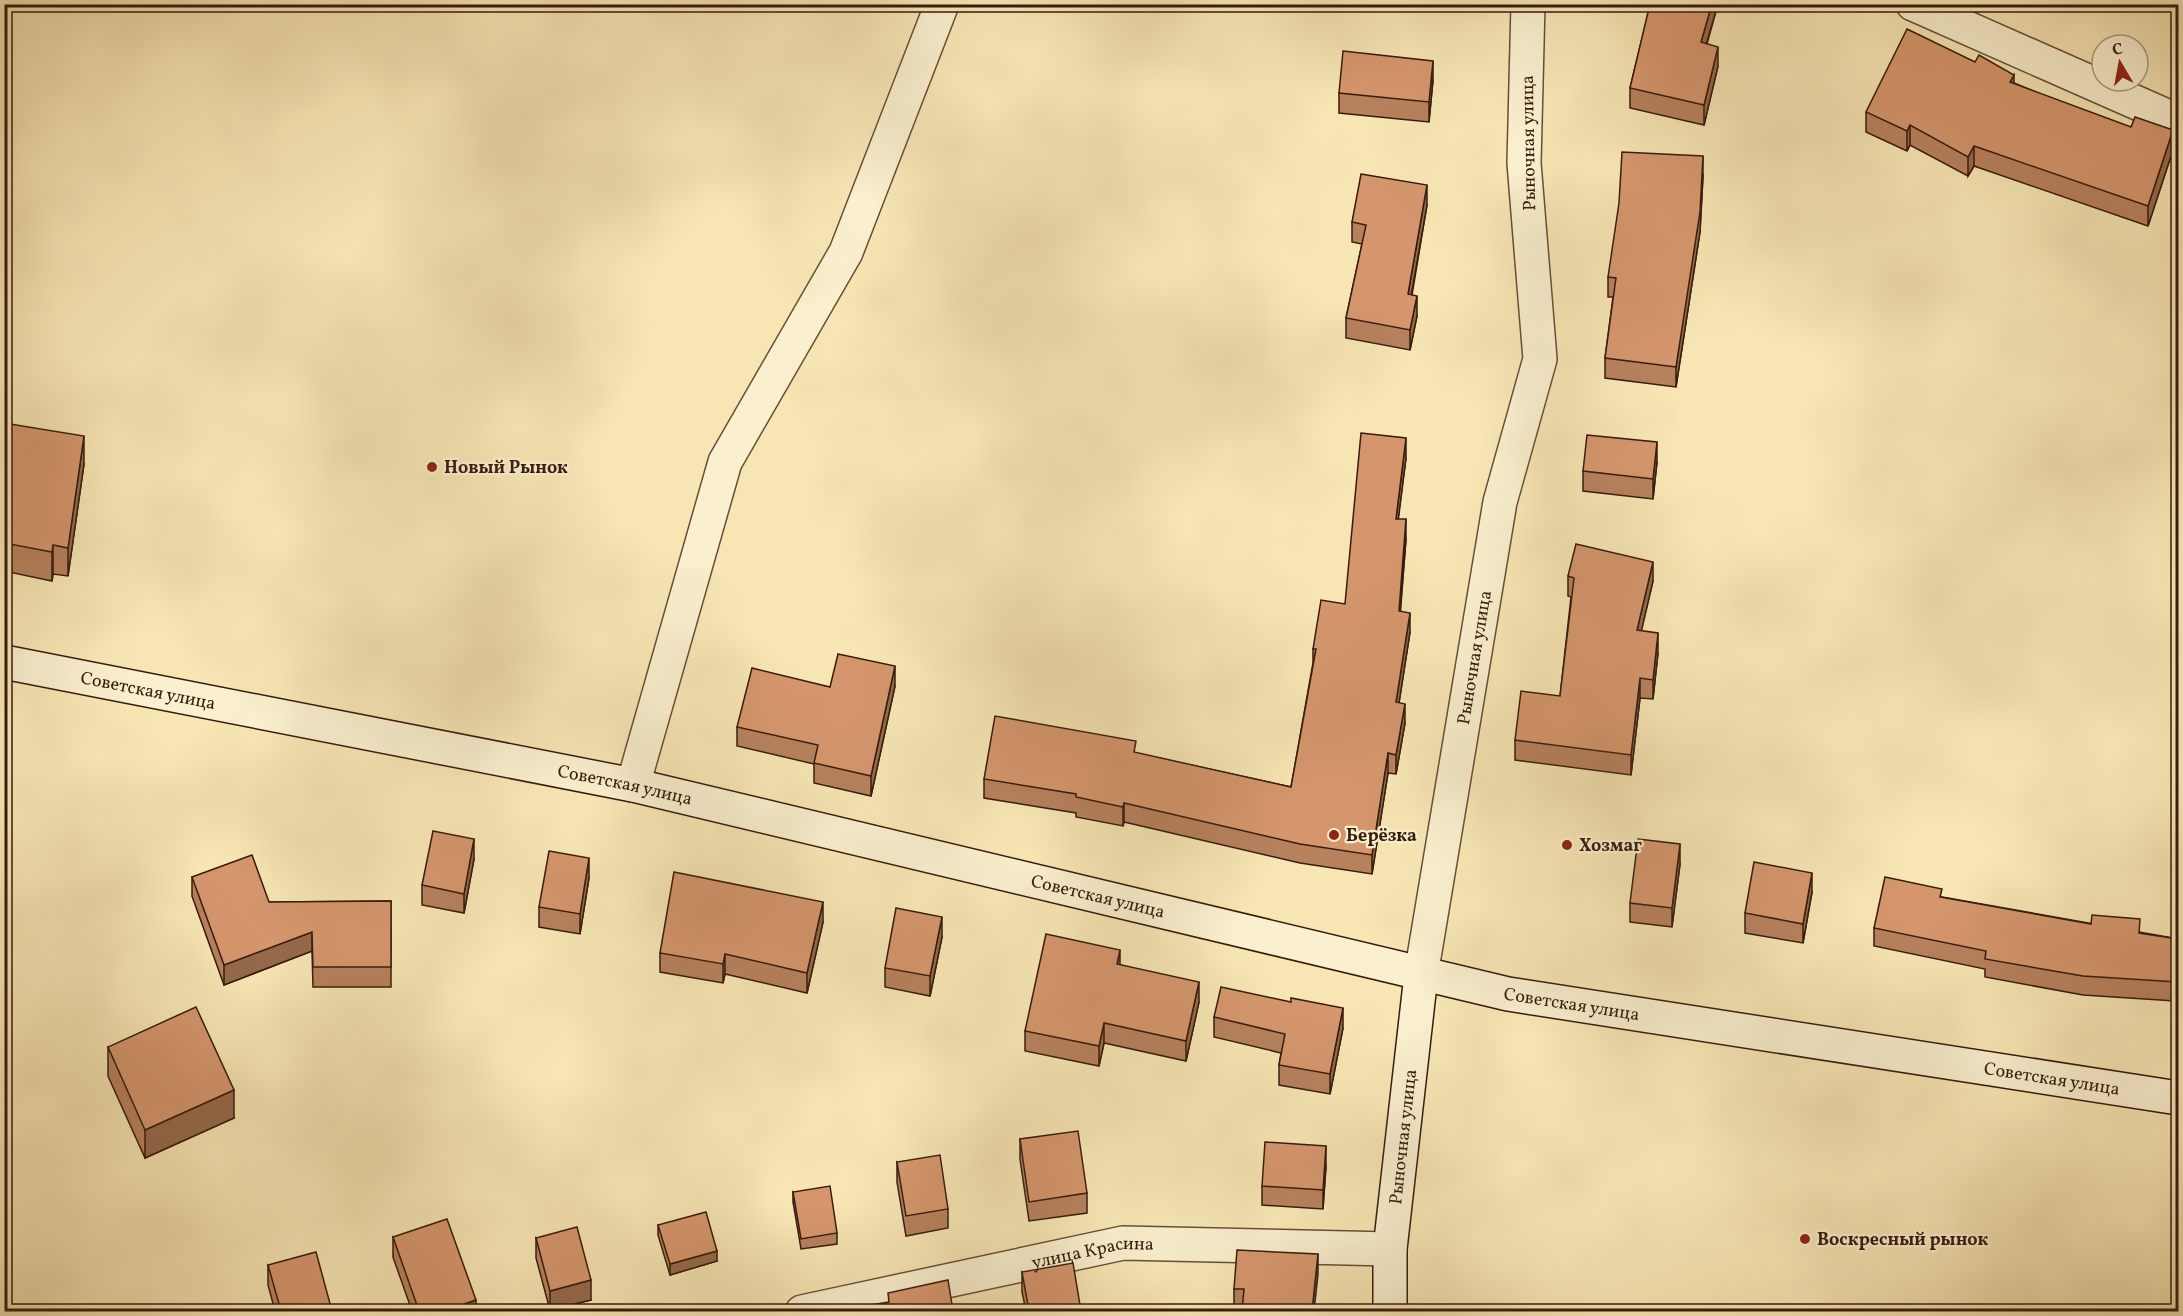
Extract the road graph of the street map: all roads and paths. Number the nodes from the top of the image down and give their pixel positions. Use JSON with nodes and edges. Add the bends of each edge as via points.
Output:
{"nodes":[{"id":1,"x":942,"y":4,"type":"edge"},
{"id":2,"x":1528,"y":4,"type":"edge"},
{"id":3,"x":1912,"y":4,"type":"edge"},
{"id":4,"x":2178,"y":121,"type":"edge"},
{"id":5,"x":14,"y":663,"type":"edge"},
{"id":6,"x":633,"y":786,"type":"junction"},
{"id":7,"x":1421,"y":975,"type":"junction"},
{"id":8,"x":2178,"y":1098,"type":"edge"},
{"id":9,"x":1390,"y":1249,"type":"junction"},
{"id":10,"x":802,"y":1311,"type":"edge"},
{"id":11,"x":1390,"y":1311,"type":"edge"}],
"edges":[{"from":1,"to":6,"type":"street","via":[[846,252],[725,462]]},
{"from":2,"to":7,"type":"street","name":"Рыночная улица","via":[[1524,163],[1540,359],[1500,502]]},
{"from":3,"to":4,"type":"street"},
{"from":5,"to":6,"type":"street","name":"Советская улица"},
{"from":6,"to":7,"type":"street","name":"Советская улица"},
{"from":7,"to":8,"type":"street","name":"Советская улица","via":[[1508,994]]},
{"from":7,"to":9,"type":"street","name":"Рыночная улица"},
{"from":9,"to":10,"type":"street","name":"улица Красина","via":[[1123,1243]]},
{"from":9,"to":11,"type":"street","name":"Рыночная улица"}]}
